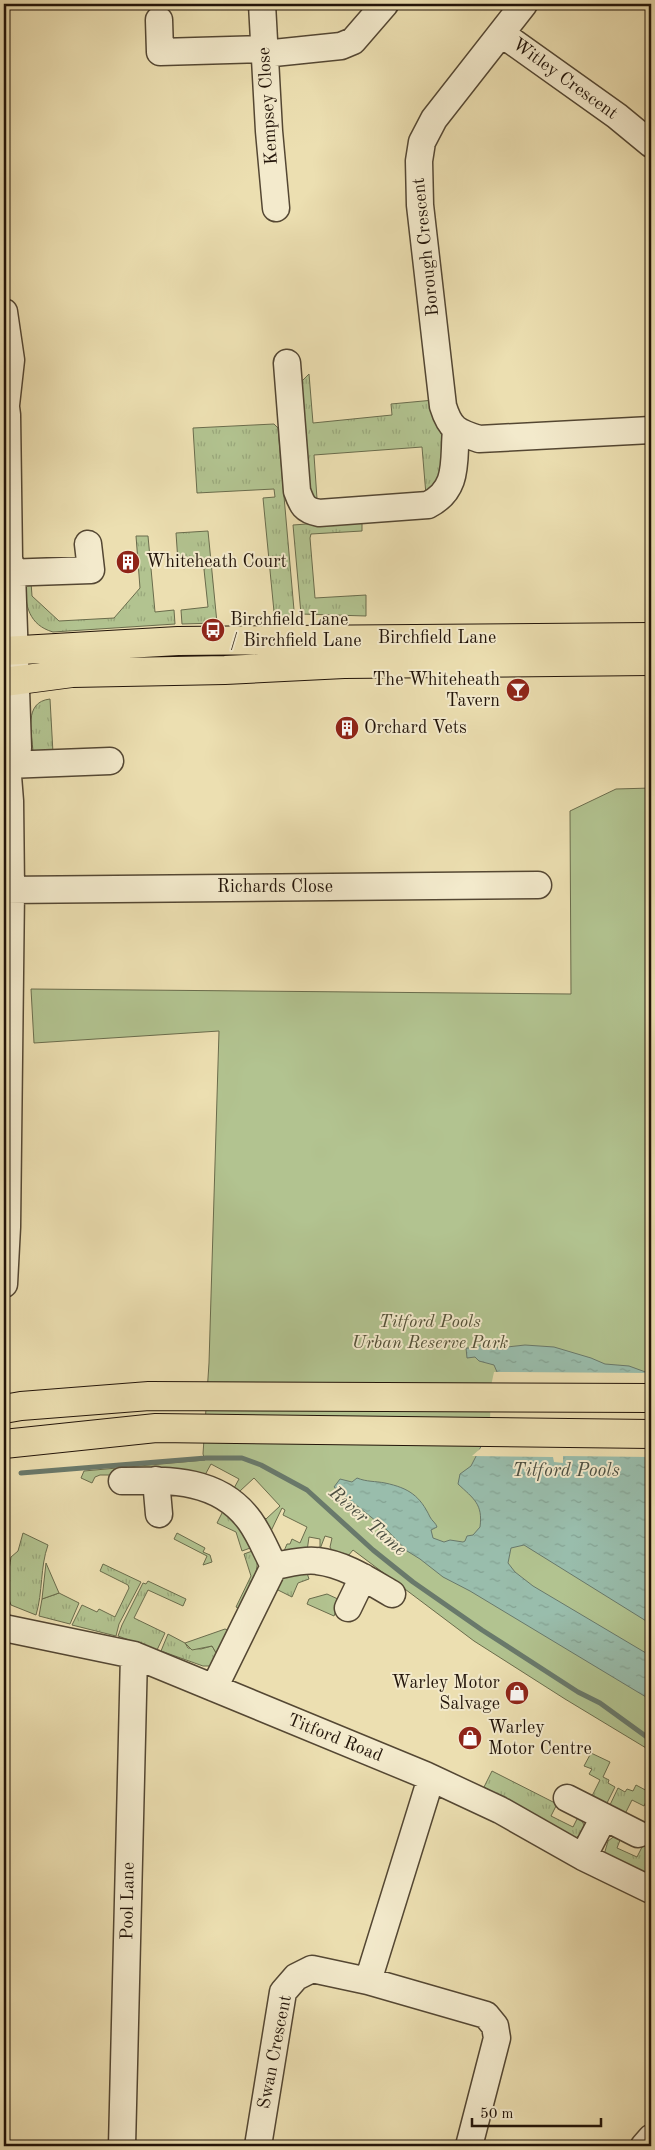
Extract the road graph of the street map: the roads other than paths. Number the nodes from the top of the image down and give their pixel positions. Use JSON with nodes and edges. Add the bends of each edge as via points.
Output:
{"nodes":[{"id":1,"x":262,"y":4,"type":"edge"},
{"id":2,"x":385,"y":4,"type":"edge"},
{"id":3,"x":524,"y":4,"type":"edge"},
{"id":4,"x":159,"y":20,"type":"dead end"},
{"id":5,"x":502,"y":34,"type":"junction"},
{"id":6,"x":264,"y":52,"type":"junction"},
{"id":7,"x":651,"y":144,"type":"edge"},
{"id":8,"x":276,"y":208,"type":"dead end"},
{"id":9,"x":4,"y":312,"type":"edge"},
{"id":10,"x":287,"y":363,"type":"dead end"},
{"id":11,"x":5,"y":407,"type":"edge"},
{"id":12,"x":456,"y":430,"type":"junction"},
{"id":13,"x":651,"y":430,"type":"edge"},
{"id":14,"x":88,"y":544,"type":"dead end"},
{"id":15,"x":7,"y":570,"type":"edge"},
{"id":16,"x":651,"y":637,"type":"edge"},
{"id":17,"x":9,"y":650,"type":"edge"},
{"id":18,"x":651,"y":661,"type":"edge"},
{"id":19,"x":10,"y":681,"type":"edge"},
{"id":20,"x":9,"y":751,"type":"edge"},
{"id":21,"x":110,"y":761,"type":"dead end"},
{"id":22,"x":538,"y":885,"type":"dead end"},
{"id":23,"x":8,"y":890,"type":"edge"},
{"id":24,"x":7,"y":1047,"type":"edge"},
{"id":25,"x":5,"y":1227,"type":"edge"},
{"id":26,"x":4,"y":1284,"type":"edge"},
{"id":27,"x":651,"y":1398,"type":"edge"},
{"id":28,"x":4,"y":1409,"type":"edge"},
{"id":29,"x":651,"y":1434,"type":"edge"},
{"id":30,"x":4,"y":1444,"type":"edge"},
{"id":31,"x":156,"y":1480,"type":"junction"},
{"id":32,"x":122,"y":1481,"type":"dead end"},
{"id":33,"x":159,"y":1514,"type":"dead end"},
{"id":34,"x":274,"y":1566,"type":"junction"},
{"id":35,"x":363,"y":1577,"type":"junction"},
{"id":36,"x":392,"y":1594,"type":"dead end"},
{"id":37,"x":348,"y":1608,"type":"dead end"},
{"id":38,"x":4,"y":1628,"type":"edge"},
{"id":39,"x":134,"y":1655,"type":"junction"},
{"id":40,"x":214,"y":1688,"type":"junction"},
{"id":41,"x":431,"y":1778,"type":"junction"},
{"id":42,"x":567,"y":1798,"type":"dead end"},
{"id":43,"x":604,"y":1817,"type":"junction"},
{"id":44,"x":638,"y":1834,"type":"dead end"},
{"id":45,"x":583,"y":1857,"type":"junction"},
{"id":46,"x":651,"y":1890,"type":"edge"},
{"id":47,"x":368,"y":1981,"type":"junction"},
{"id":48,"x":651,"y":2138,"type":"edge"},
{"id":49,"x":122,"y":2146,"type":"edge"},
{"id":50,"x":258,"y":2146,"type":"edge"},
{"id":51,"x":469,"y":2146,"type":"edge"},
{"id":52,"x":644,"y":2146,"type":"edge"}],
"edges":[{"from":1,"to":6,"type":"street","name":"Kempsey Close"},
{"from":2,"to":6,"type":"street","via":[[353,41],[341,46]]},
{"from":3,"to":5,"type":"street","name":"Borough Crescent"},
{"from":4,"to":6,"type":"street","via":[[160,52]]},
{"from":5,"to":7,"type":"street","name":"Witley Crescent"},
{"from":5,"to":12,"type":"street","name":"Borough Crescent","via":[[434,119],[422,142],[419,161],[420,205],[443,406]]},
{"from":6,"to":8,"type":"street","name":"Kempsey Close"},
{"from":9,"to":11,"type":"street","via":[[11,360]]},
{"from":10,"to":12,"type":"street","via":[[297,491],[308,511],[319,513],[428,505],[438,500],[454,476]]},
{"from":11,"to":15,"type":"street"},
{"from":12,"to":13,"type":"street","via":[[480,439]]},
{"from":14,"to":15,"type":"street","via":[[91,570]]},
{"from":15,"to":17,"type":"street"},
{"from":16,"to":17,"type":"main road","name":"Birchfield Lane","via":[[178,641]]},
{"from":17,"to":19,"type":"street"},
{"from":18,"to":19,"type":"main road","name":"Birchfield Lane","via":[[344,664],[72,673]]},
{"from":19,"to":20,"type":"street"},
{"from":20,"to":21,"type":"street"},
{"from":20,"to":23,"type":"street"},
{"from":22,"to":23,"type":"street","name":"Richards Close"},
{"from":23,"to":24,"type":"street"},
{"from":24,"to":25,"type":"street"},
{"from":25,"to":26,"type":"street"},
{"from":27,"to":28,"type":"main road","via":[[149,1396]]},
{"from":29,"to":30,"type":"main road","via":[[156,1428]]},
{"from":31,"to":32,"type":"street"},
{"from":31,"to":33,"type":"street"},
{"from":31,"to":34,"type":"street","via":[[196,1485],[231,1503],[250,1522]]},
{"from":34,"to":35,"type":"street","via":[[315,1560],[337,1565]]},
{"from":34,"to":40,"type":"street"},
{"from":35,"to":36,"type":"street"},
{"from":35,"to":37,"type":"street"},
{"from":38,"to":39,"type":"street","name":"Titford Road"},
{"from":39,"to":40,"type":"street","name":"Titford Road"},
{"from":39,"to":49,"type":"street","name":"Pool Lane"},
{"from":40,"to":41,"type":"street","name":"Titford Road"},
{"from":41,"to":45,"type":"street","name":"Titford Road","via":[[500,1810]]},
{"from":41,"to":47,"type":"street"},
{"from":42,"to":43,"type":"street"},
{"from":43,"to":44,"type":"street"},
{"from":43,"to":45,"type":"street"},
{"from":45,"to":46,"type":"street","name":"Titford Road"},
{"from":47,"to":50,"type":"street","name":"Swan Crescent","via":[[312,1969],[296,1977],[283,1992]]},
{"from":47,"to":51,"type":"street","name":"Swan Crescent","via":[[486,2015],[495,2026],[497,2038]]},
{"from":48,"to":52,"type":"street"}]}
